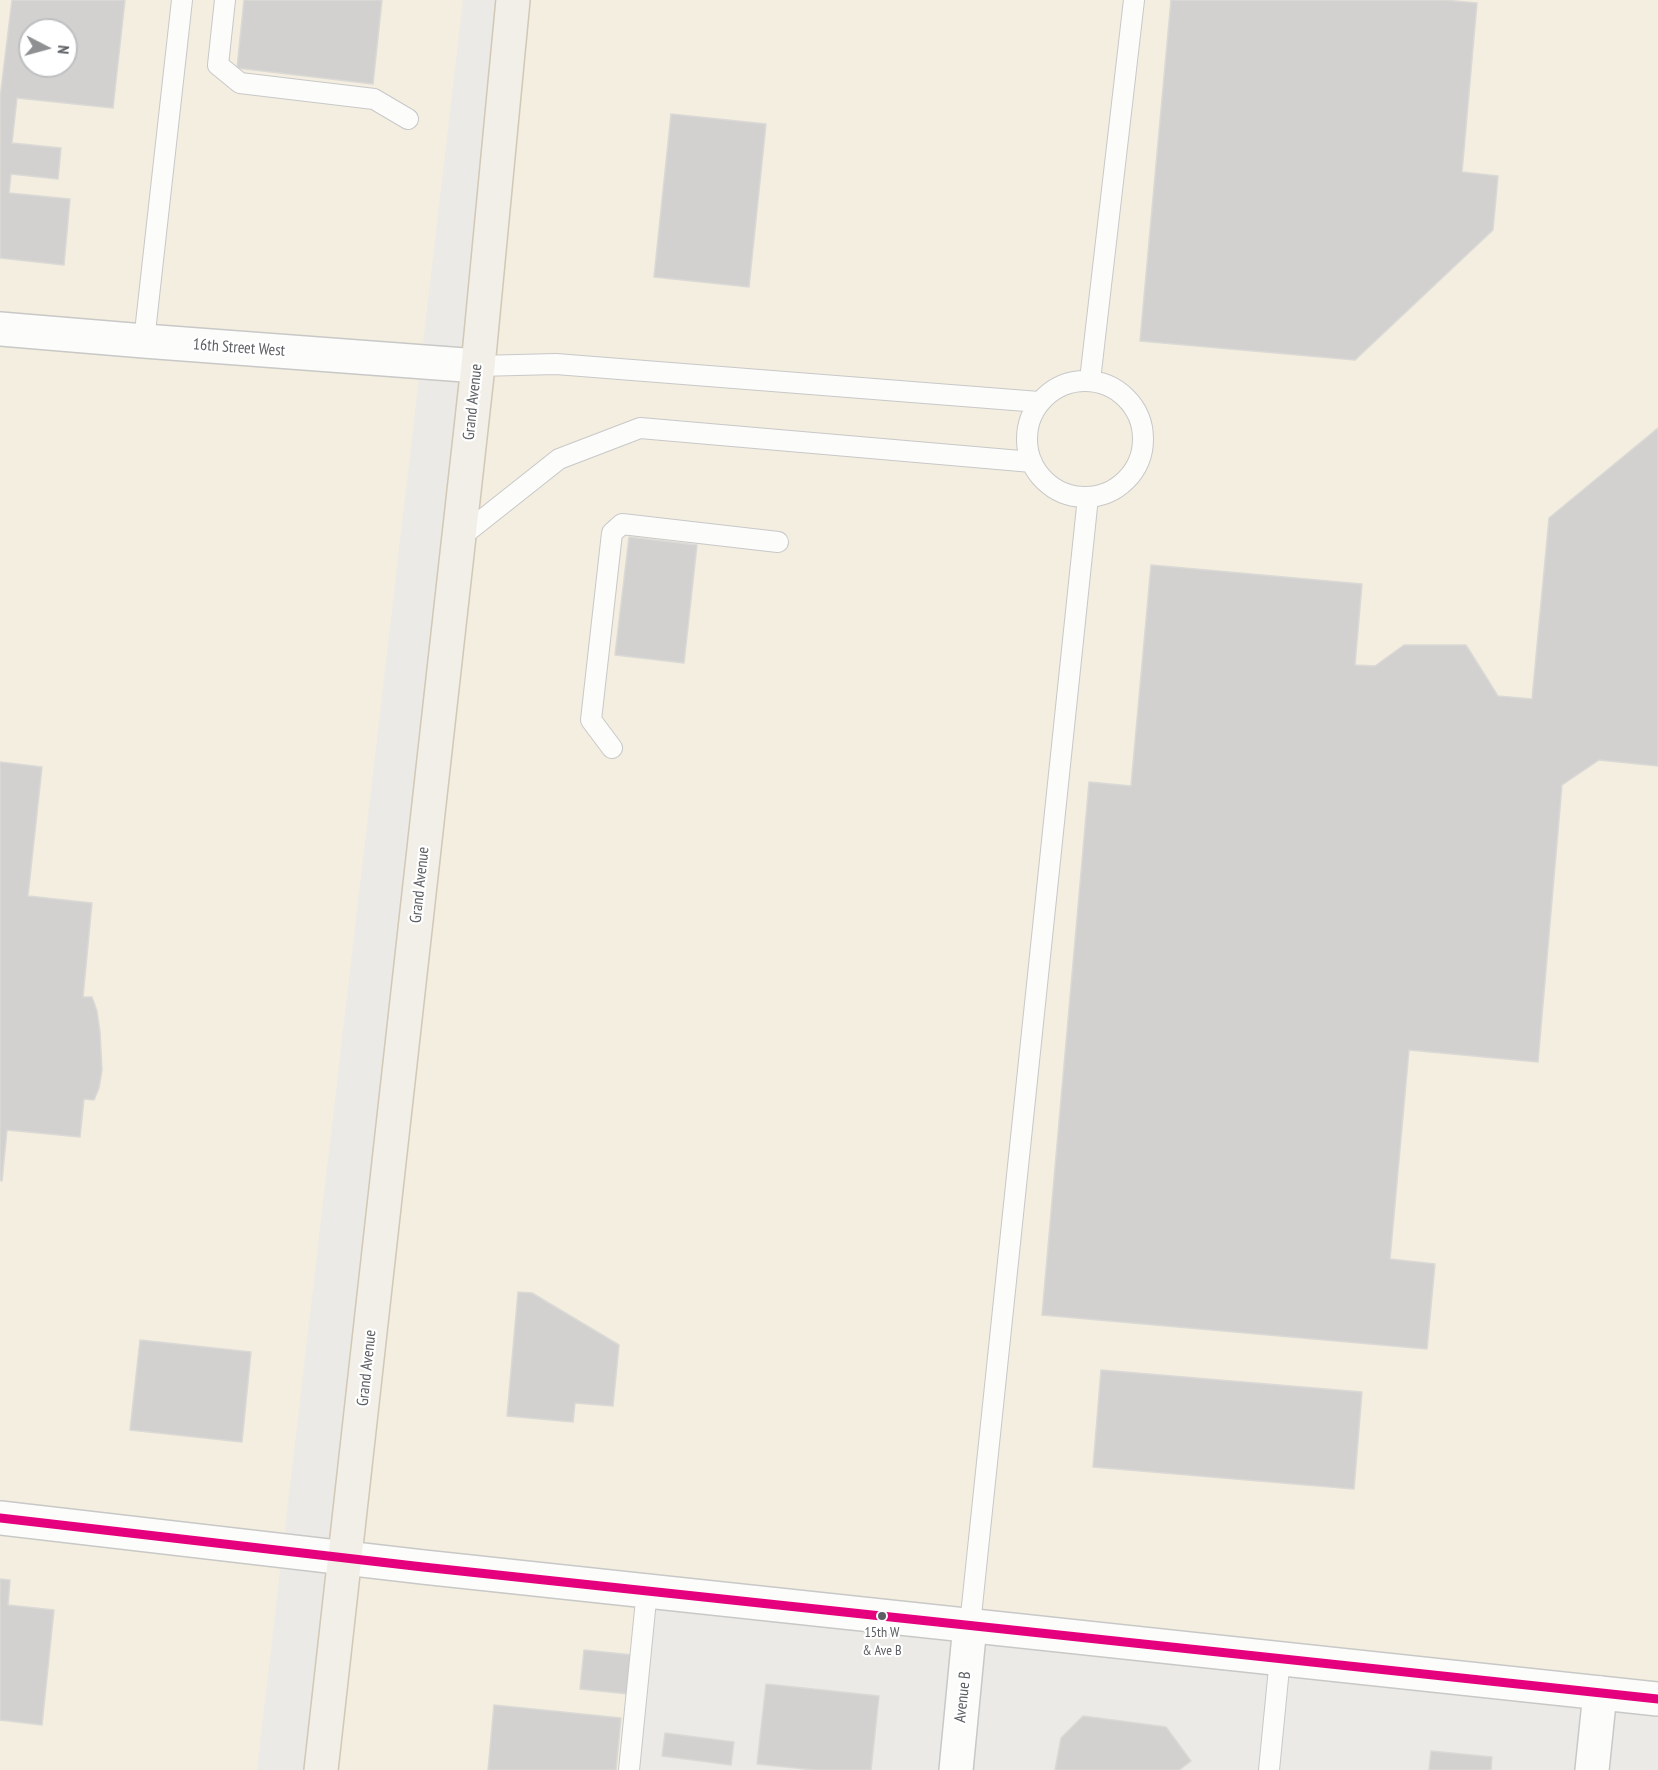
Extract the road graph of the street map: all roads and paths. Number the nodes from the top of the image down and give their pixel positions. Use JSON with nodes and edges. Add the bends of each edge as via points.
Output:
{"nodes":[{"id":1,"x":182,"y":0,"type":"edge"},
{"id":2,"x":225,"y":0,"type":"edge"},
{"id":3,"x":513,"y":0,"type":"edge"},
{"id":4,"x":1134,"y":0,"type":"edge"},
{"id":5,"x":408,"y":119,"type":"dead end"},
{"id":6,"x":0,"y":329,"type":"edge"},
{"id":7,"x":144,"y":341,"type":"junction"},
{"id":8,"x":478,"y":366,"type":"junction"},
{"id":9,"x":1090,"y":380,"type":"junction"},
{"id":10,"x":1039,"y":402,"type":"junction"},
{"id":11,"x":1032,"y":462,"type":"junction"},
{"id":12,"x":1088,"y":497,"type":"junction"},
{"id":13,"x":458,"y":540,"type":"junction"},
{"id":14,"x":778,"y":542,"type":"dead end"},
{"id":15,"x":612,"y":748,"type":"dead end"},
{"id":16,"x":0,"y":1518,"type":"edge"},
{"id":17,"x":346,"y":1558,"type":"junction"},
{"id":18,"x":646,"y":1590,"type":"junction"},
{"id":19,"x":970,"y":1625,"type":"junction"},
{"id":20,"x":1280,"y":1658,"type":"junction"},
{"id":21,"x":1600,"y":1693,"type":"junction"},
{"id":22,"x":1658,"y":1699,"type":"edge"},
{"id":23,"x":321,"y":1770,"type":"edge"},
{"id":24,"x":629,"y":1770,"type":"edge"},
{"id":25,"x":956,"y":1770,"type":"edge"},
{"id":26,"x":1269,"y":1770,"type":"edge"},
{"id":27,"x":1592,"y":1770,"type":"edge"}],
"edges":[{"from":1,"to":7,"type":"lane"},
{"from":2,"to":5,"type":"lane","via":[[218,65],[240,83],[374,99]]},
{"from":3,"to":8,"type":"main road","name":"Grand Avenue"},
{"from":4,"to":9,"type":"lane"},
{"from":6,"to":7,"type":"street","name":"16th Street West"},
{"from":7,"to":8,"type":"street","name":"16th Street West"},
{"from":8,"to":10,"type":"lane","via":[[556,364]]},
{"from":8,"to":13,"type":"main road","name":"Grand Avenue"},
{"from":9,"to":10,"type":"lane","via":[[1070,382]]},
{"from":9,"to":12,"type":"lane","via":[[1109,386],[1137,412],[1143,447],[1127,479],[1102,495]]},
{"from":10,"to":11,"type":"lane","via":[[1027,433]]},
{"from":11,"to":12,"type":"lane","via":[[1054,489]]},
{"from":11,"to":13,"type":"lane","via":[[640,428],[559,459]]},
{"from":12,"to":19,"type":"lane"},
{"from":13,"to":17,"type":"main road","name":"Grand Avenue"},
{"from":14,"to":15,"type":"lane","via":[[622,524],[612,533],[591,720]]},
{"from":16,"to":17,"type":"street"},
{"from":17,"to":18,"type":"street"},
{"from":17,"to":23,"type":"main road","name":"Grand Avenue"},
{"from":18,"to":19,"type":"street"},
{"from":18,"to":24,"type":"lane"},
{"from":19,"to":20,"type":"street"},
{"from":19,"to":25,"type":"street","name":"Avenue B"},
{"from":20,"to":21,"type":"street"},
{"from":20,"to":26,"type":"lane"},
{"from":21,"to":22,"type":"street"},
{"from":21,"to":27,"type":"street"}]}
